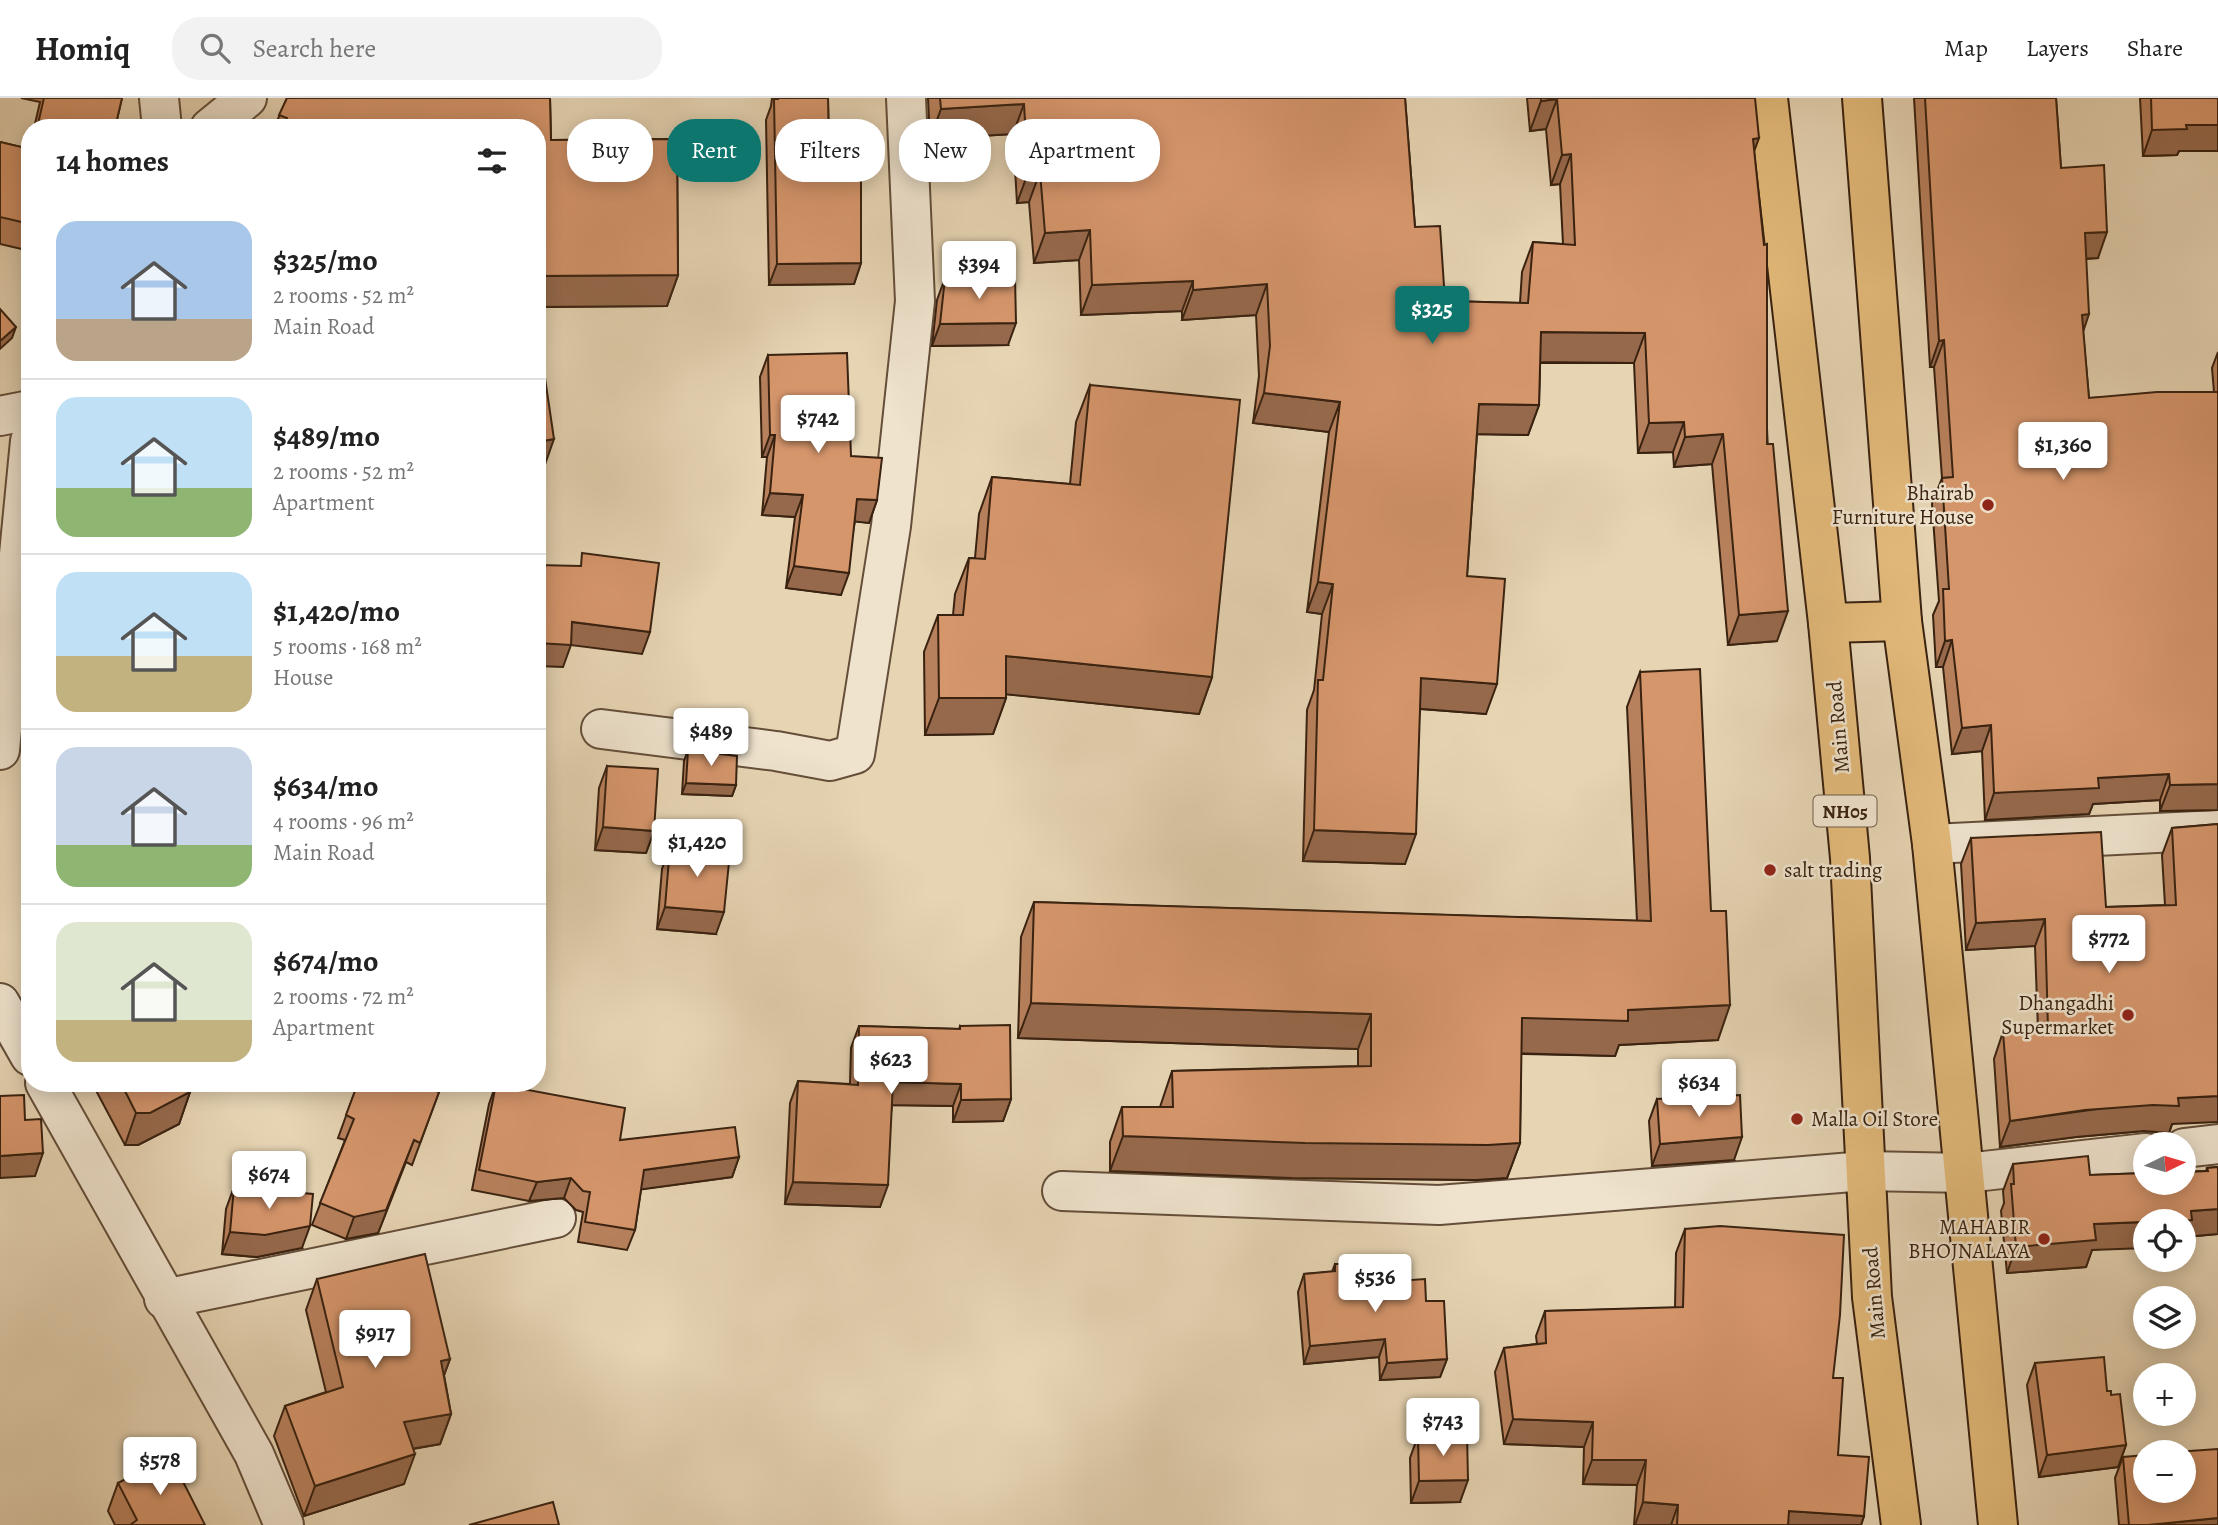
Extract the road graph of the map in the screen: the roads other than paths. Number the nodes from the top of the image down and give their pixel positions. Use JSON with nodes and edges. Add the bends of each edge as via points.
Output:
{"nodes":[{"id":1,"x":159,"y":98,"type":"edge"},
{"id":2,"x":247,"y":98,"type":"edge"},
{"id":3,"x":906,"y":98,"type":"edge"},
{"id":4,"x":1768,"y":98,"type":"edge"},
{"id":5,"x":1862,"y":98,"type":"edge"},
{"id":6,"x":161,"y":119,"type":"edge"},
{"id":7,"x":221,"y":119,"type":"edge"},
{"id":8,"x":21,"y":412,"type":"edge"},
{"id":9,"x":0,"y":416,"type":"edge"},
{"id":10,"x":21,"y":534,"type":"edge"},
{"id":11,"x":1902,"y":621,"type":"junction"},
{"id":12,"x":1828,"y":623,"type":"junction"},
{"id":13,"x":601,"y":729,"type":"dead end"},
{"id":14,"x":0,"y":750,"type":"edge"},
{"id":15,"x":2218,"y":830,"type":"edge"},
{"id":16,"x":1932,"y":844,"type":"junction"},
{"id":17,"x":0,"y":1003,"type":"edge"},
{"id":18,"x":21,"y":1040,"type":"edge"},
{"id":19,"x":50,"y":1092,"type":"edge"},
{"id":20,"x":2218,"y":1144,"type":"edge"},
{"id":21,"x":2196,"y":1147,"type":"edge"},
{"id":22,"x":2133,"y":1154,"type":"edge"},
{"id":23,"x":1865,"y":1171,"type":"junction"},
{"id":24,"x":1966,"y":1173,"type":"junction"},
{"id":25,"x":1062,"y":1191,"type":"dead end"},
{"id":26,"x":556,"y":1218,"type":"dead end"},
{"id":27,"x":164,"y":1299,"type":"junction"},
{"id":28,"x":284,"y":1525,"type":"edge"},
{"id":29,"x":1901,"y":1525,"type":"edge"},
{"id":30,"x":1998,"y":1525,"type":"edge"}],
"edges":[{"from":1,"to":6,"type":"street"},
{"from":2,"to":7,"type":"street"},
{"from":3,"to":13,"type":"street","via":[[915,301],[891,526],[855,754],[830,761]]},
{"from":4,"to":12,"type":"main road","name":"Main Road","number":"NH05"},
{"from":5,"to":11,"type":"main road"},
{"from":8,"to":9,"type":"street"},
{"from":10,"to":14,"type":"street"},
{"from":11,"to":12,"type":"main road"},
{"from":11,"to":16,"type":"main road"},
{"from":12,"to":23,"type":"main road","name":"Main Road","number":"NH05","via":[[1850,858]]},
{"from":15,"to":16,"type":"street"},
{"from":16,"to":24,"type":"main road"},
{"from":17,"to":18,"type":"street"},
{"from":19,"to":27,"type":"street"},
{"from":20,"to":21,"type":"street"},
{"from":22,"to":24,"type":"street"},
{"from":23,"to":24,"type":"street"},
{"from":23,"to":25,"type":"street","via":[[1439,1205]]},
{"from":23,"to":29,"type":"main road","name":"Main Road","number":"NH05","via":[[1872,1297]]},
{"from":24,"to":30,"type":"main road"},
{"from":26,"to":27,"type":"street"},
{"from":27,"to":28,"type":"street","via":[[254,1454]]}]}
